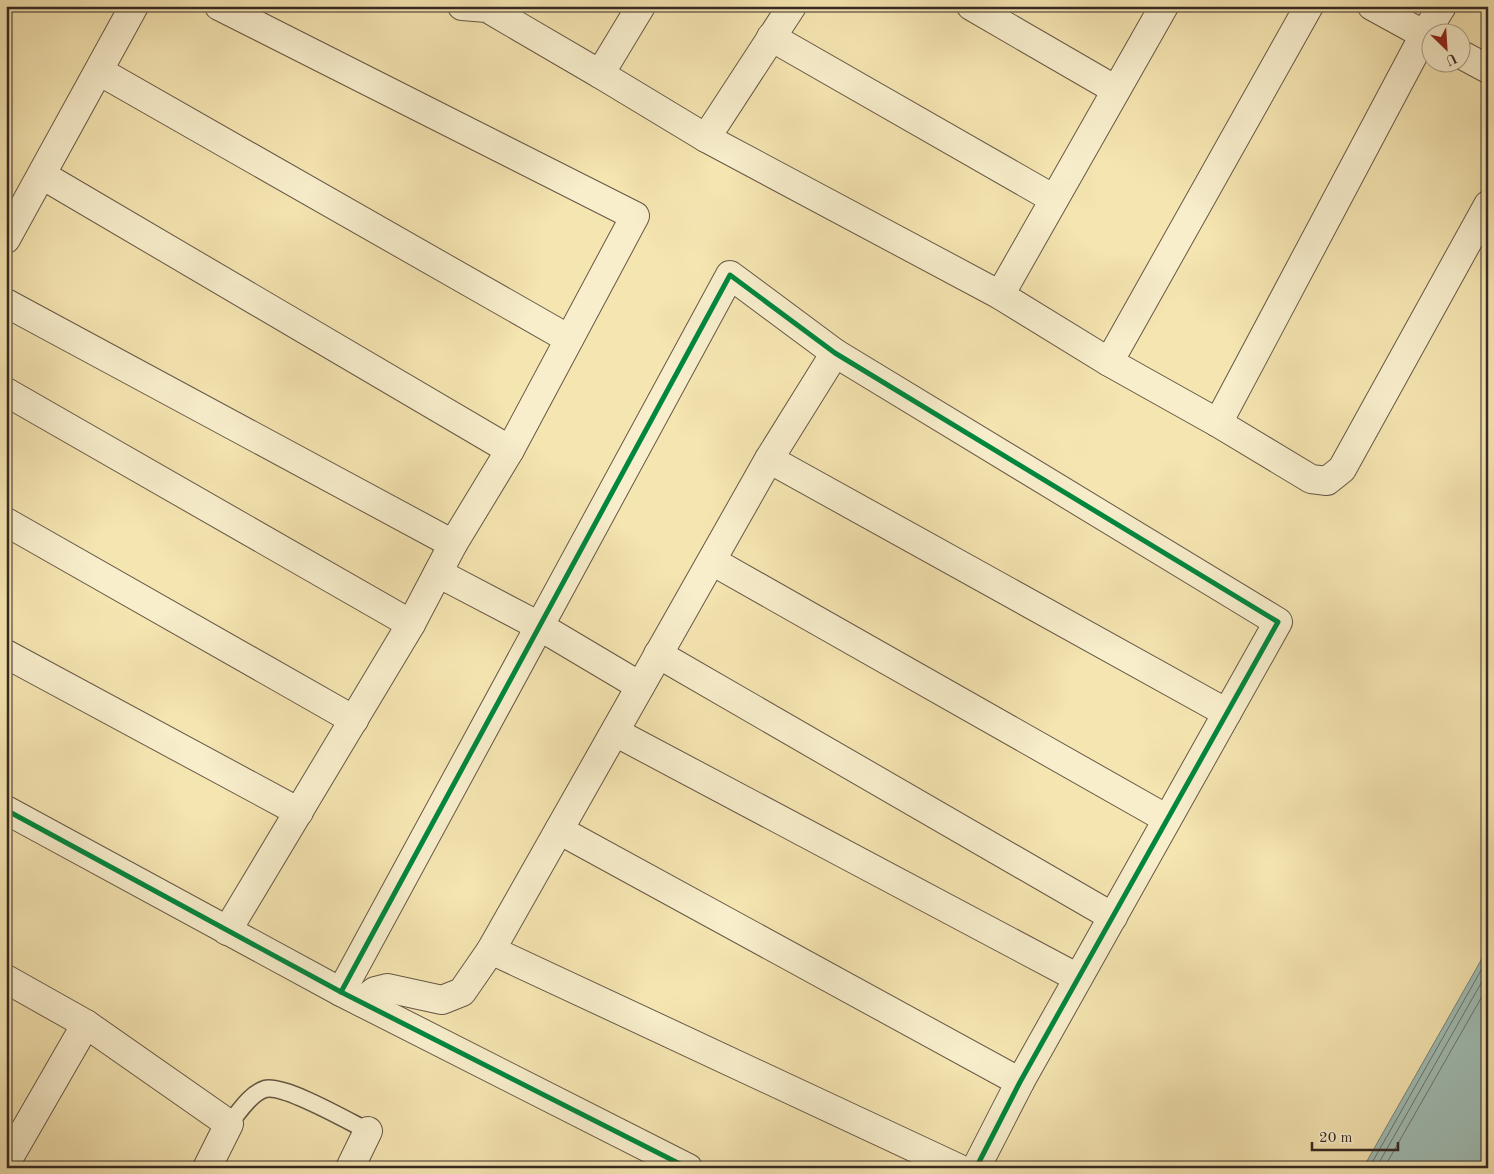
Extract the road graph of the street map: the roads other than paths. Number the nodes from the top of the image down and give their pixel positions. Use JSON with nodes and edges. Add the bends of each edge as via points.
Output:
{"nodes":[{"id":1,"x":134,"y":6,"type":"edge"},
{"id":2,"x":219,"y":6,"type":"edge"},
{"id":3,"x":641,"y":6,"type":"edge"},
{"id":4,"x":792,"y":6,"type":"edge"},
{"id":5,"x":971,"y":6,"type":"edge"},
{"id":6,"x":1164,"y":6,"type":"edge"},
{"id":7,"x":1309,"y":6,"type":"edge"},
{"id":8,"x":1372,"y":6,"type":"edge"},
{"id":9,"x":1442,"y":6,"type":"edge"},
{"id":10,"x":479,"y":7,"type":"edge"},
{"id":11,"x":1435,"y":22,"type":"edge"},
{"id":12,"x":1422,"y":34,"type":"edge"},
{"id":13,"x":772,"y":37,"type":"junction"},
{"id":14,"x":1422,"y":48,"type":"edge"},
{"id":15,"x":1472,"y":61,"type":"edge"},
{"id":16,"x":1488,"y":70,"type":"edge"},
{"id":17,"x":99,"y":71,"type":"junction"},
{"id":18,"x":600,"y":74,"type":"junction"},
{"id":19,"x":1116,"y":90,"type":"junction"},
{"id":20,"x":706,"y":138,"type":"junction"},
{"id":21,"x":42,"y":175,"type":"junction"},
{"id":22,"x":1054,"y":199,"type":"junction"},
{"id":23,"x":1488,"y":205,"type":"edge"},
{"id":24,"x":6,"y":239,"type":"edge"},
{"id":25,"x":1000,"y":295,"type":"junction"},
{"id":26,"x":6,"y":304,"type":"edge"},
{"id":27,"x":569,"y":339,"type":"junction"},
{"id":28,"x":835,"y":353,"type":"junction"},
{"id":29,"x":1109,"y":362,"type":"junction"},
{"id":30,"x":6,"y":392,"type":"edge"},
{"id":31,"x":1218,"y":423,"type":"junction"},
{"id":32,"x":510,"y":450,"type":"junction"},
{"id":33,"x":769,"y":459,"type":"junction"},
{"id":34,"x":6,"y":522,"type":"edge"},
{"id":35,"x":453,"y":544,"type":"junction"},
{"id":36,"x":712,"y":561,"type":"junction"},
{"id":37,"x":438,"y":573,"type":"junction"},
{"id":38,"x":411,"y":624,"type":"junction"},
{"id":39,"x":539,"y":626,"type":"junction"},
{"id":40,"x":6,"y":654,"type":"edge"},
{"id":41,"x":658,"y":654,"type":"junction"},
{"id":42,"x":640,"y":686,"type":"junction"},
{"id":43,"x":1227,"y":713,"type":"junction"},
{"id":44,"x":354,"y":720,"type":"junction"},
{"id":45,"x":615,"y":732,"type":"junction"},
{"id":46,"x":6,"y":810,"type":"edge"},
{"id":47,"x":299,"y":812,"type":"junction"},
{"id":48,"x":1168,"y":819,"type":"junction"},
{"id":49,"x":559,"y":830,"type":"junction"},
{"id":50,"x":1113,"y":917,"type":"junction"},
{"id":51,"x":228,"y":931,"type":"junction"},
{"id":52,"x":491,"y":950,"type":"junction"},
{"id":53,"x":1078,"y":978,"type":"junction"},
{"id":54,"x":6,"y":979,"type":"edge"},
{"id":55,"x":351,"y":997,"type":"junction"},
{"id":56,"x":86,"y":1024,"type":"junction"},
{"id":57,"x":1020,"y":1082,"type":"junction"},
{"id":58,"x":229,"y":1124,"type":"junction"},
{"id":59,"x":368,"y":1131,"type":"joint"},
{"id":60,"x":6,"y":1163,"type":"edge"},
{"id":61,"x":207,"y":1168,"type":"edge"},
{"id":62,"x":350,"y":1168,"type":"edge"},
{"id":63,"x":688,"y":1168,"type":"edge"},
{"id":64,"x":958,"y":1168,"type":"edge"},
{"id":65,"x":976,"y":1168,"type":"edge"}],
"edges":[{"from":1,"to":17,"type":"street"},
{"from":2,"to":27,"type":"street","via":[[635,216]]},
{"from":3,"to":18,"type":"street"},
{"from":4,"to":13,"type":"street"},
{"from":5,"to":19,"type":"street"},
{"from":6,"to":19,"type":"street"},
{"from":7,"to":29,"type":"street"},
{"from":8,"to":12,"type":"street"},
{"from":9,"to":11,"type":"street"},
{"from":10,"to":18,"type":"street"},
{"from":13,"to":20,"type":"street"},
{"from":13,"to":22,"type":"street"},
{"from":14,"to":31,"type":"street"},
{"from":15,"to":16,"type":"street"},
{"from":17,"to":21,"type":"street"},
{"from":17,"to":27,"type":"street"},
{"from":18,"to":20,"type":"street"},
{"from":19,"to":22,"type":"street"},
{"from":20,"to":25,"type":"street"},
{"from":21,"to":24,"type":"street"},
{"from":21,"to":32,"type":"street"},
{"from":22,"to":25,"type":"street"},
{"from":23,"to":31,"type":"street","via":[[1342,469],[1328,481],[1311,479]]},
{"from":25,"to":29,"type":"street"},
{"from":26,"to":35,"type":"street"},
{"from":27,"to":32,"type":"street"},
{"from":28,"to":33,"type":"street"},
{"from":28,"to":39,"type":"street","via":[[730,275]]},
{"from":28,"to":43,"type":"street","via":[[1278,622]]},
{"from":29,"to":31,"type":"street"},
{"from":30,"to":38,"type":"street"},
{"from":32,"to":35,"type":"street"},
{"from":33,"to":36,"type":"street"},
{"from":33,"to":43,"type":"street"},
{"from":34,"to":44,"type":"street"},
{"from":35,"to":37,"type":"street"},
{"from":36,"to":41,"type":"street"},
{"from":36,"to":48,"type":"street"},
{"from":37,"to":38,"type":"street"},
{"from":37,"to":39,"type":"street"},
{"from":38,"to":44,"type":"street"},
{"from":39,"to":42,"type":"street"},
{"from":39,"to":55,"type":"street"},
{"from":40,"to":47,"type":"street"},
{"from":41,"to":42,"type":"street"},
{"from":41,"to":50,"type":"street"},
{"from":42,"to":45,"type":"street"},
{"from":43,"to":48,"type":"street"},
{"from":44,"to":47,"type":"street"},
{"from":45,"to":49,"type":"street"},
{"from":45,"to":53,"type":"street"},
{"from":46,"to":51,"type":"street"},
{"from":47,"to":51,"type":"street"},
{"from":48,"to":50,"type":"street"},
{"from":49,"to":52,"type":"street"},
{"from":49,"to":57,"type":"street"},
{"from":50,"to":53,"type":"street"},
{"from":51,"to":55,"type":"street"},
{"from":52,"to":55,"type":"street","via":[[462,992],[442,1000],[387,988]]},
{"from":52,"to":64,"type":"street"},
{"from":53,"to":57,"type":"street"},
{"from":54,"to":56,"type":"street"},
{"from":55,"to":63,"type":"street"},
{"from":56,"to":58,"type":"street"},
{"from":56,"to":60,"type":"street"},
{"from":57,"to":65,"type":"street"},
{"from":58,"to":59,"type":"lane","via":[[251,1098],[266,1089],[294,1095]]},
{"from":58,"to":61,"type":"street"},
{"from":59,"to":62,"type":"street"}]}
